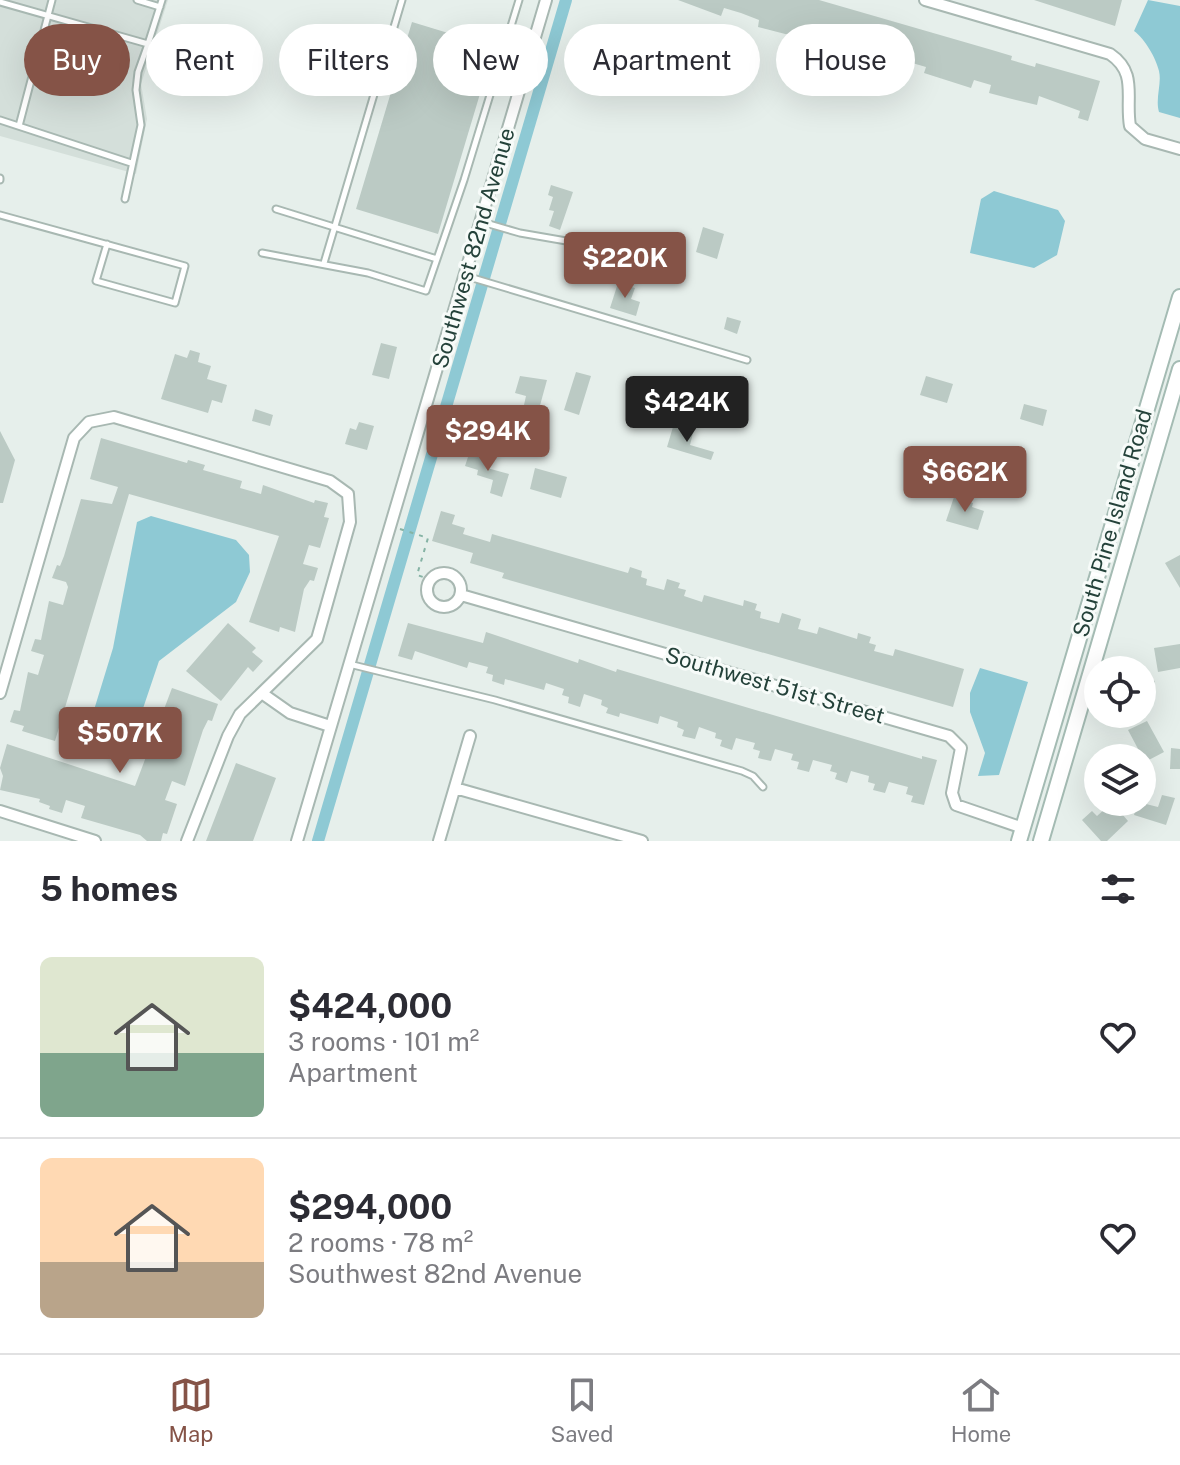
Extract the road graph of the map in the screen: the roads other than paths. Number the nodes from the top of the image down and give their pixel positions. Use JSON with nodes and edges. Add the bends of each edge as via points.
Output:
{"nodes":[{"id":1,"x":52,"y":0,"type":"edge"},
{"id":2,"x":137,"y":0,"type":"edge"},
{"id":3,"x":402,"y":0,"type":"edge"},
{"id":4,"x":519,"y":0,"type":"edge"},
{"id":5,"x":546,"y":0,"type":"edge"},
{"id":6,"x":925,"y":0,"type":"edge"},
{"id":7,"x":0,"y":2,"type":"edge"},
{"id":8,"x":161,"y":3,"type":"edge"},
{"id":9,"x":48,"y":16,"type":"junction"},
{"id":10,"x":154,"y":24,"type":"edge"},
{"id":11,"x":146,"y":43,"type":"edge"},
{"id":12,"x":146,"y":50,"type":"edge"},
{"id":13,"x":0,"y":120,"type":"edge"},
{"id":14,"x":19,"y":126,"type":"junction"},
{"id":15,"x":1180,"y":149,"type":"edge"},
{"id":16,"x":131,"y":163,"type":"junction"},
{"id":17,"x":125,"y":199,"type":"dead end"},
{"id":18,"x":276,"y":209,"type":"dead end"},
{"id":19,"x":0,"y":215,"type":"edge"},
{"id":20,"x":481,"y":222,"type":"junction"},
{"id":21,"x":335,"y":228,"type":"junction"},
{"id":22,"x":107,"y":244,"type":"junction"},
{"id":23,"x":630,"y":252,"type":"dead end"},
{"id":24,"x":262,"y":253,"type":"dead end"},
{"id":25,"x":437,"y":259,"type":"junction"},
{"id":26,"x":324,"y":263,"type":"junction"},
{"id":27,"x":466,"y":276,"type":"junction"},
{"id":28,"x":1180,"y":297,"type":"edge"},
{"id":29,"x":747,"y":360,"type":"dead end"},
{"id":30,"x":1180,"y":369,"type":"edge"},
{"id":31,"x":461,"y":595,"type":"dead end"},
{"id":32,"x":348,"y":664,"type":"junction"},
{"id":33,"x":0,"y":693,"type":"edge"},
{"id":34,"x":263,"y":694,"type":"junction"},
{"id":35,"x":330,"y":726,"type":"junction"},
{"id":36,"x":470,"y":736,"type":"dead end"},
{"id":37,"x":763,"y":787,"type":"dead end"},
{"id":38,"x":455,"y":788,"type":"junction"},
{"id":39,"x":0,"y":811,"type":"edge"},
{"id":40,"x":1021,"y":835,"type":"edge"},
{"id":41,"x":95,"y":841,"type":"edge"},
{"id":42,"x":187,"y":841,"type":"edge"},
{"id":43,"x":297,"y":841,"type":"edge"},
{"id":44,"x":439,"y":841,"type":"edge"},
{"id":45,"x":642,"y":841,"type":"edge"},
{"id":46,"x":1041,"y":841,"type":"edge"}],
"edges":[{"from":1,"to":9,"type":"lane"},
{"from":2,"to":8,"type":"lane"},
{"from":3,"to":21,"type":"lane"},
{"from":4,"to":25,"type":"lane"},
{"from":5,"to":20,"type":"street","name":"Southwest 82nd Avenue"},
{"from":6,"to":15,"type":"street","via":[[1110,54],[1129,74],[1130,126],[1145,139]]},
{"from":7,"to":9,"type":"lane"},
{"from":8,"to":10,"type":"lane"},
{"from":9,"to":11,"type":"lane"},
{"from":9,"to":14,"type":"lane"},
{"from":12,"to":16,"type":"lane","via":[[138,72],[141,125]]},
{"from":13,"to":14,"type":"lane"},
{"from":14,"to":16,"type":"lane"},
{"from":16,"to":17,"type":"lane"},
{"from":18,"to":21,"type":"lane"},
{"from":19,"to":22,"type":"lane"},
{"from":20,"to":23,"type":"lane"},
{"from":20,"to":27,"type":"street","name":"Southwest 82nd Avenue"},
{"from":21,"to":25,"type":"lane"},
{"from":21,"to":26,"type":"lane"},
{"from":22,"to":22,"type":"lane","via":[[185,266],[175,303],[96,281]]},
{"from":24,"to":26,"type":"lane"},
{"from":25,"to":26,"type":"lane","via":[[426,291]]},
{"from":27,"to":29,"type":"lane"},
{"from":27,"to":32,"type":"street","name":"Southwest 82nd Avenue"},
{"from":28,"to":40,"type":"main road","name":"South Pine Island Road"},
{"from":30,"to":46,"type":"main road","name":"South Pine Island Road"},
{"from":31,"to":40,"type":"street","name":"Southwest 51st Street","via":[[949,736],[961,748],[952,793],[956,805]]},
{"from":32,"to":35,"type":"street","name":"Southwest 82nd Avenue"},
{"from":32,"to":37,"type":"lane","via":[[742,771]]},
{"from":33,"to":34,"type":"street","via":[[74,438],[89,422],[114,417],[330,481],[348,494],[350,522],[317,639]]},
{"from":34,"to":35,"type":"street","via":[[290,713]]},
{"from":34,"to":42,"type":"street","via":[[240,714],[228,736]]},
{"from":35,"to":43,"type":"street","name":"Southwest 82nd Avenue"},
{"from":36,"to":38,"type":"street"},
{"from":38,"to":44,"type":"street"},
{"from":38,"to":45,"type":"street"},
{"from":39,"to":41,"type":"street"}]}
